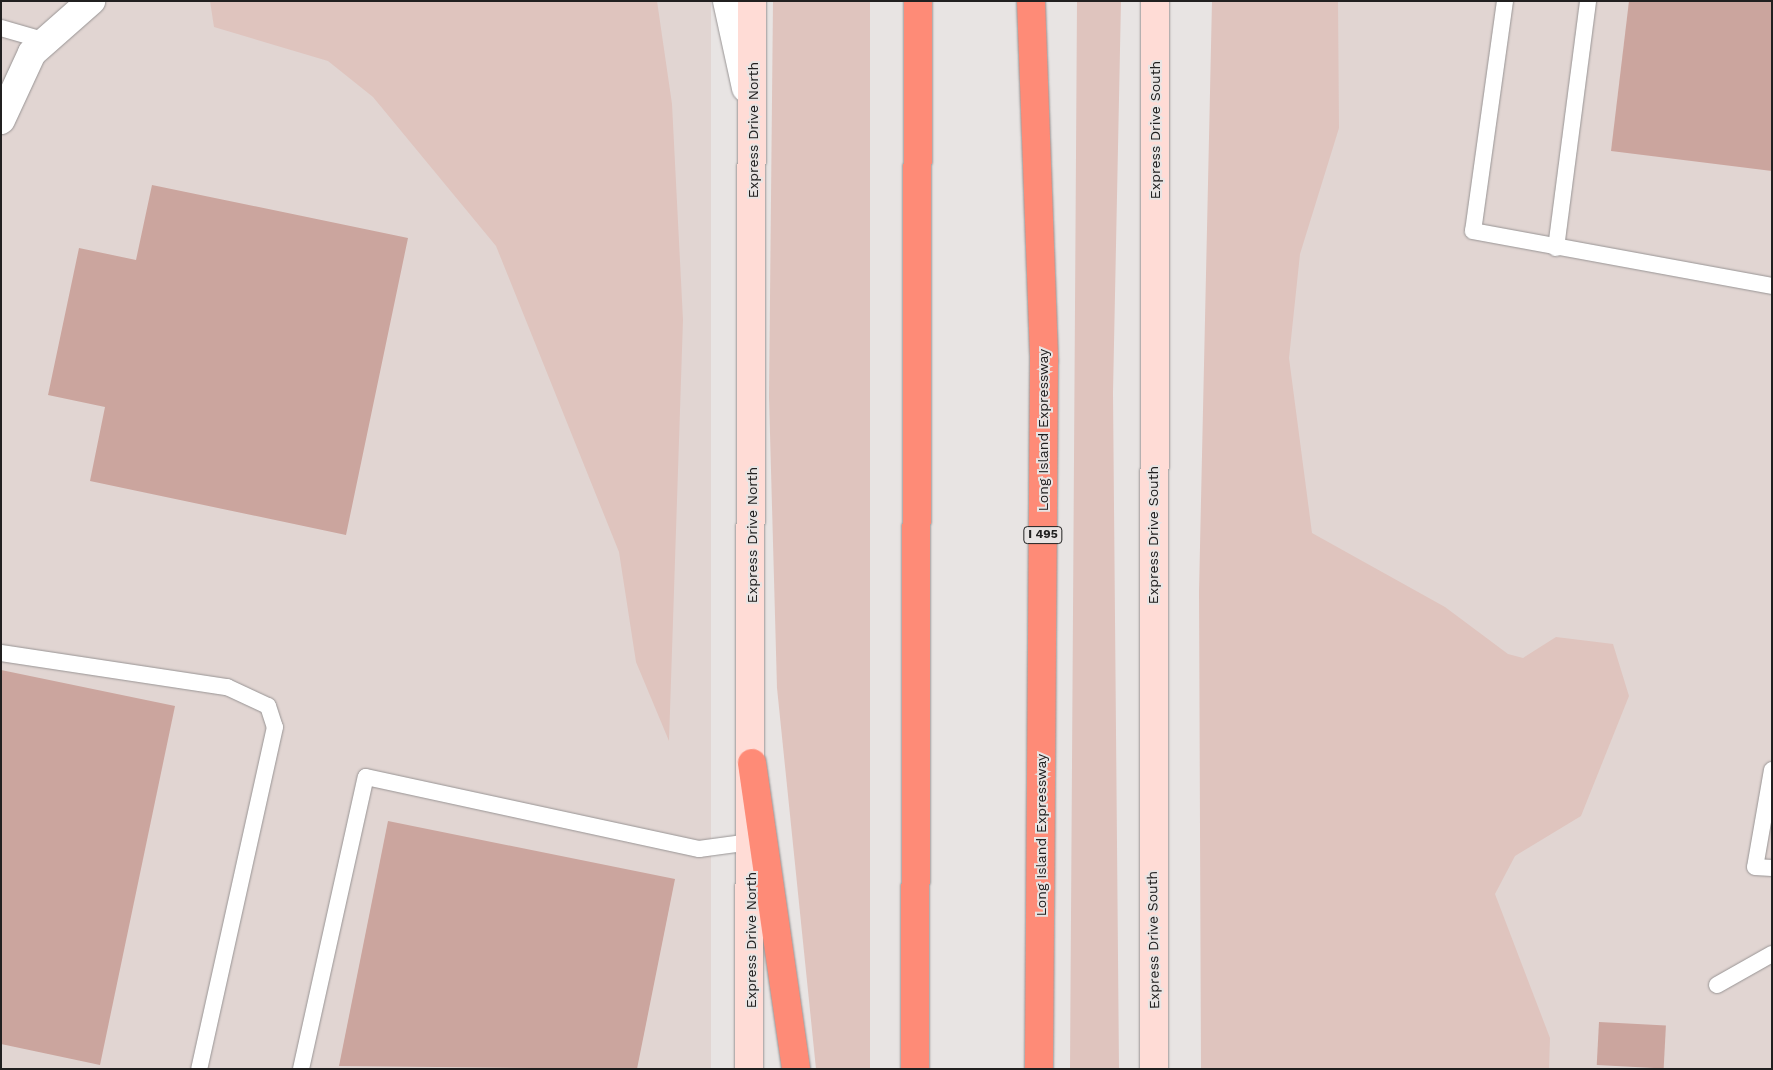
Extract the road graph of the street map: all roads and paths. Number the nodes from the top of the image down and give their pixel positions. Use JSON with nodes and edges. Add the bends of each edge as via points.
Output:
{"nodes":[{"id":1,"x":91,"y":1,"type":"edge"},
{"id":2,"x":727,"y":1,"type":"edge"},
{"id":3,"x":752,"y":1,"type":"edge"},
{"id":4,"x":918,"y":1,"type":"edge"},
{"id":5,"x":1031,"y":1,"type":"edge"},
{"id":6,"x":1155,"y":1,"type":"edge"},
{"id":7,"x":1504,"y":1,"type":"edge"},
{"id":8,"x":1588,"y":1,"type":"edge"},
{"id":9,"x":1,"y":28,"type":"edge"},
{"id":10,"x":46,"y":41,"type":"junction"},
{"id":11,"x":2,"y":116,"type":"edge"},
{"id":12,"x":753,"y":125,"type":"junction"},
{"id":13,"x":1556,"y":248,"type":"junction"},
{"id":14,"x":1772,"y":286,"type":"edge"},
{"id":15,"x":1,"y":653,"type":"edge"},
{"id":16,"x":752,"y":763,"type":"junction"},
{"id":17,"x":1772,"y":770,"type":"edge"},
{"id":18,"x":751,"y":842,"type":"junction"},
{"id":19,"x":1772,"y":868,"type":"edge"},
{"id":20,"x":1772,"y":954,"type":"edge"},
{"id":21,"x":1716,"y":985,"type":"dead end"},
{"id":22,"x":199,"y":1069,"type":"edge"},
{"id":23,"x":301,"y":1069,"type":"edge"},
{"id":24,"x":750,"y":1069,"type":"edge"},
{"id":25,"x":796,"y":1069,"type":"edge"},
{"id":26,"x":915,"y":1069,"type":"edge"},
{"id":27,"x":1039,"y":1069,"type":"edge"},
{"id":28,"x":1154,"y":1069,"type":"edge"}],
"edges":[{"from":1,"to":10,"type":"street"},
{"from":2,"to":12,"type":"street"},
{"from":3,"to":12,"type":"main road","name":"Express Drive North"},
{"from":4,"to":26,"type":"highway"},
{"from":5,"to":27,"type":"highway","name":"Long Island Expressway","number":"I 495","via":[[1044,362]]},
{"from":6,"to":28,"type":"main road","name":"Express Drive South"},
{"from":7,"to":13,"type":"lane","via":[[1472,231]]},
{"from":8,"to":13,"type":"lane"},
{"from":9,"to":10,"type":"lane"},
{"from":10,"to":11,"type":"street","via":[[32,54]]},
{"from":12,"to":16,"type":"main road","name":"Express Drive North"},
{"from":13,"to":14,"type":"lane"},
{"from":15,"to":22,"type":"lane","via":[[227,687],[268,706],[275,727]]},
{"from":16,"to":18,"type":"main road","name":"Express Drive North"},
{"from":16,"to":25,"type":"highway"},
{"from":17,"to":19,"type":"lane","via":[[1755,867]]},
{"from":18,"to":23,"type":"lane","via":[[699,849],[366,776]]},
{"from":18,"to":24,"type":"main road","name":"Express Drive North"},
{"from":20,"to":21,"type":"lane"}]}
